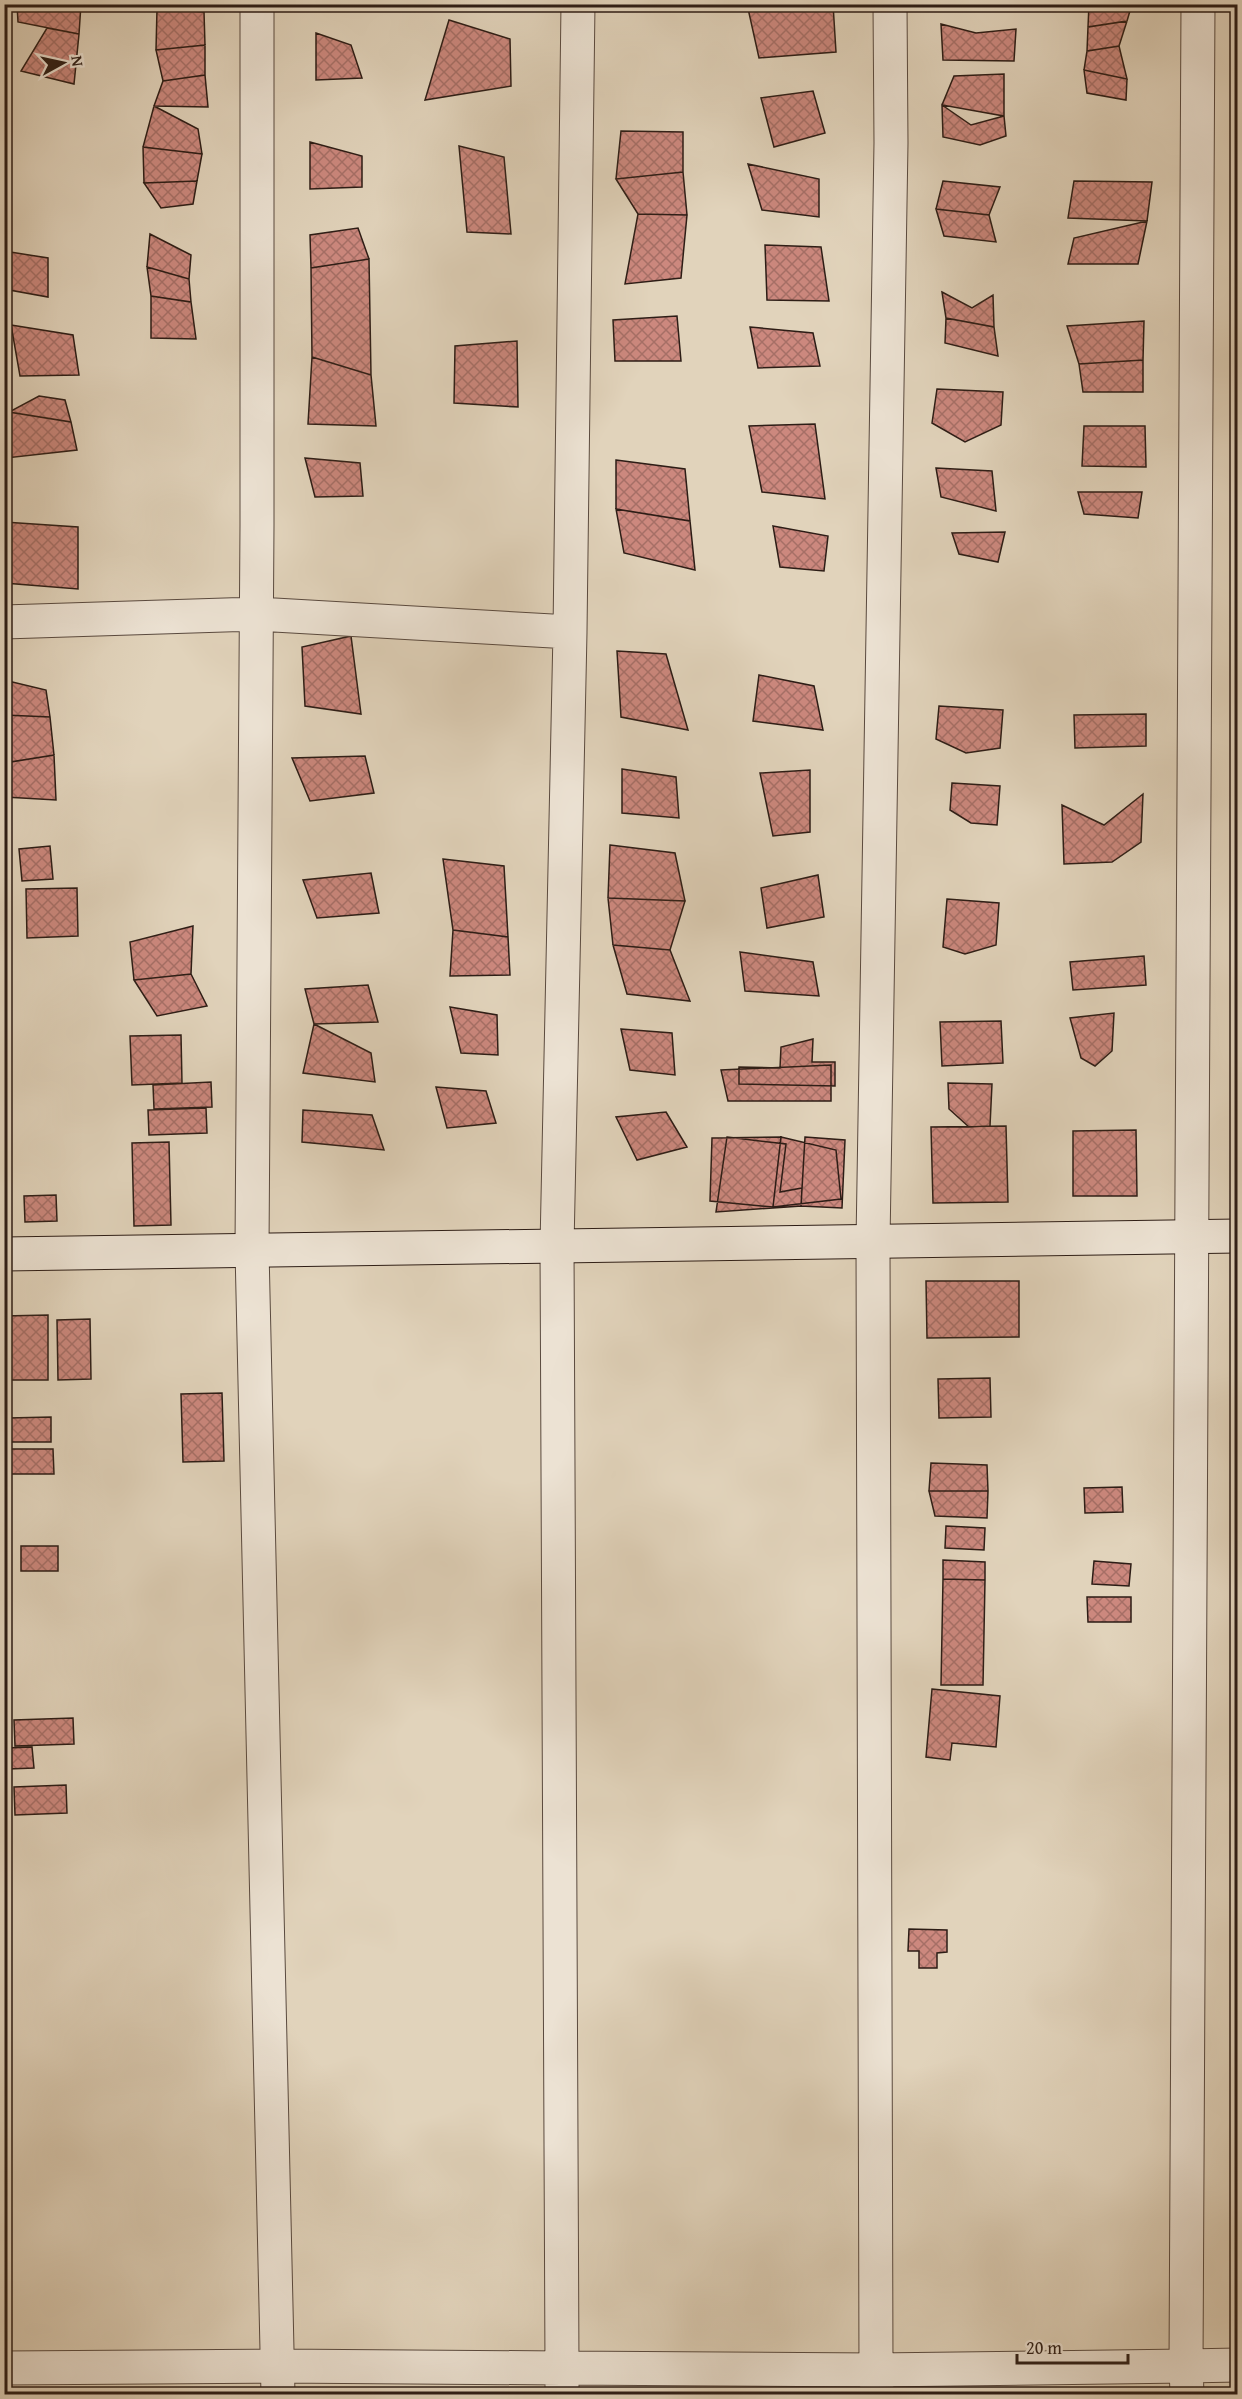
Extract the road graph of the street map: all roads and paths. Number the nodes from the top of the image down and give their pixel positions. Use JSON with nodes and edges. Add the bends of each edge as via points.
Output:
{"nodes":[{"id":1,"x":257,"y":4,"type":"edge"},
{"id":2,"x":578,"y":4,"type":"edge"},
{"id":3,"x":890,"y":4,"type":"edge"},
{"id":4,"x":1198,"y":4,"type":"edge"},
{"id":5,"x":257,"y":614,"type":"junction"},
{"id":6,"x":4,"y":622,"type":"edge"},
{"id":7,"x":570,"y":632,"type":"junction"},
{"id":8,"x":1238,"y":1236,"type":"edge"},
{"id":9,"x":1191,"y":1237,"type":"junction"},
{"id":10,"x":873,"y":1242,"type":"junction"},
{"id":11,"x":556,"y":1246,"type":"junction"},
{"id":12,"x":252,"y":1250,"type":"junction"},
{"id":13,"x":4,"y":1254,"type":"edge"},
{"id":14,"x":1238,"y":2365,"type":"edge"},
{"id":15,"x":4,"y":2368,"type":"edge"},
{"id":16,"x":278,"y":2380,"type":"edge"},
{"id":17,"x":1186,"y":2380,"type":"edge"},
{"id":18,"x":562,"y":2381,"type":"edge"},
{"id":19,"x":876,"y":2382,"type":"edge"}],
"edges":[{"from":1,"to":5,"type":"street"},
{"from":2,"to":7,"type":"street"},
{"from":3,"to":10,"type":"street"},
{"from":4,"to":9,"type":"street"},
{"from":5,"to":6,"type":"street"},
{"from":5,"to":7,"type":"street"},
{"from":5,"to":12,"type":"street"},
{"from":7,"to":11,"type":"street"},
{"from":8,"to":9,"type":"street"},
{"from":9,"to":10,"type":"street"},
{"from":9,"to":17,"type":"street"},
{"from":10,"to":11,"type":"street"},
{"from":10,"to":19,"type":"street"},
{"from":11,"to":12,"type":"street"},
{"from":11,"to":18,"type":"street"},
{"from":12,"to":13,"type":"street"},
{"from":12,"to":16,"type":"street"},
{"from":14,"to":17,"type":"street"},
{"from":15,"to":16,"type":"street"},
{"from":16,"to":18,"type":"street"},
{"from":17,"to":19,"type":"street"},
{"from":18,"to":19,"type":"street"}]}
